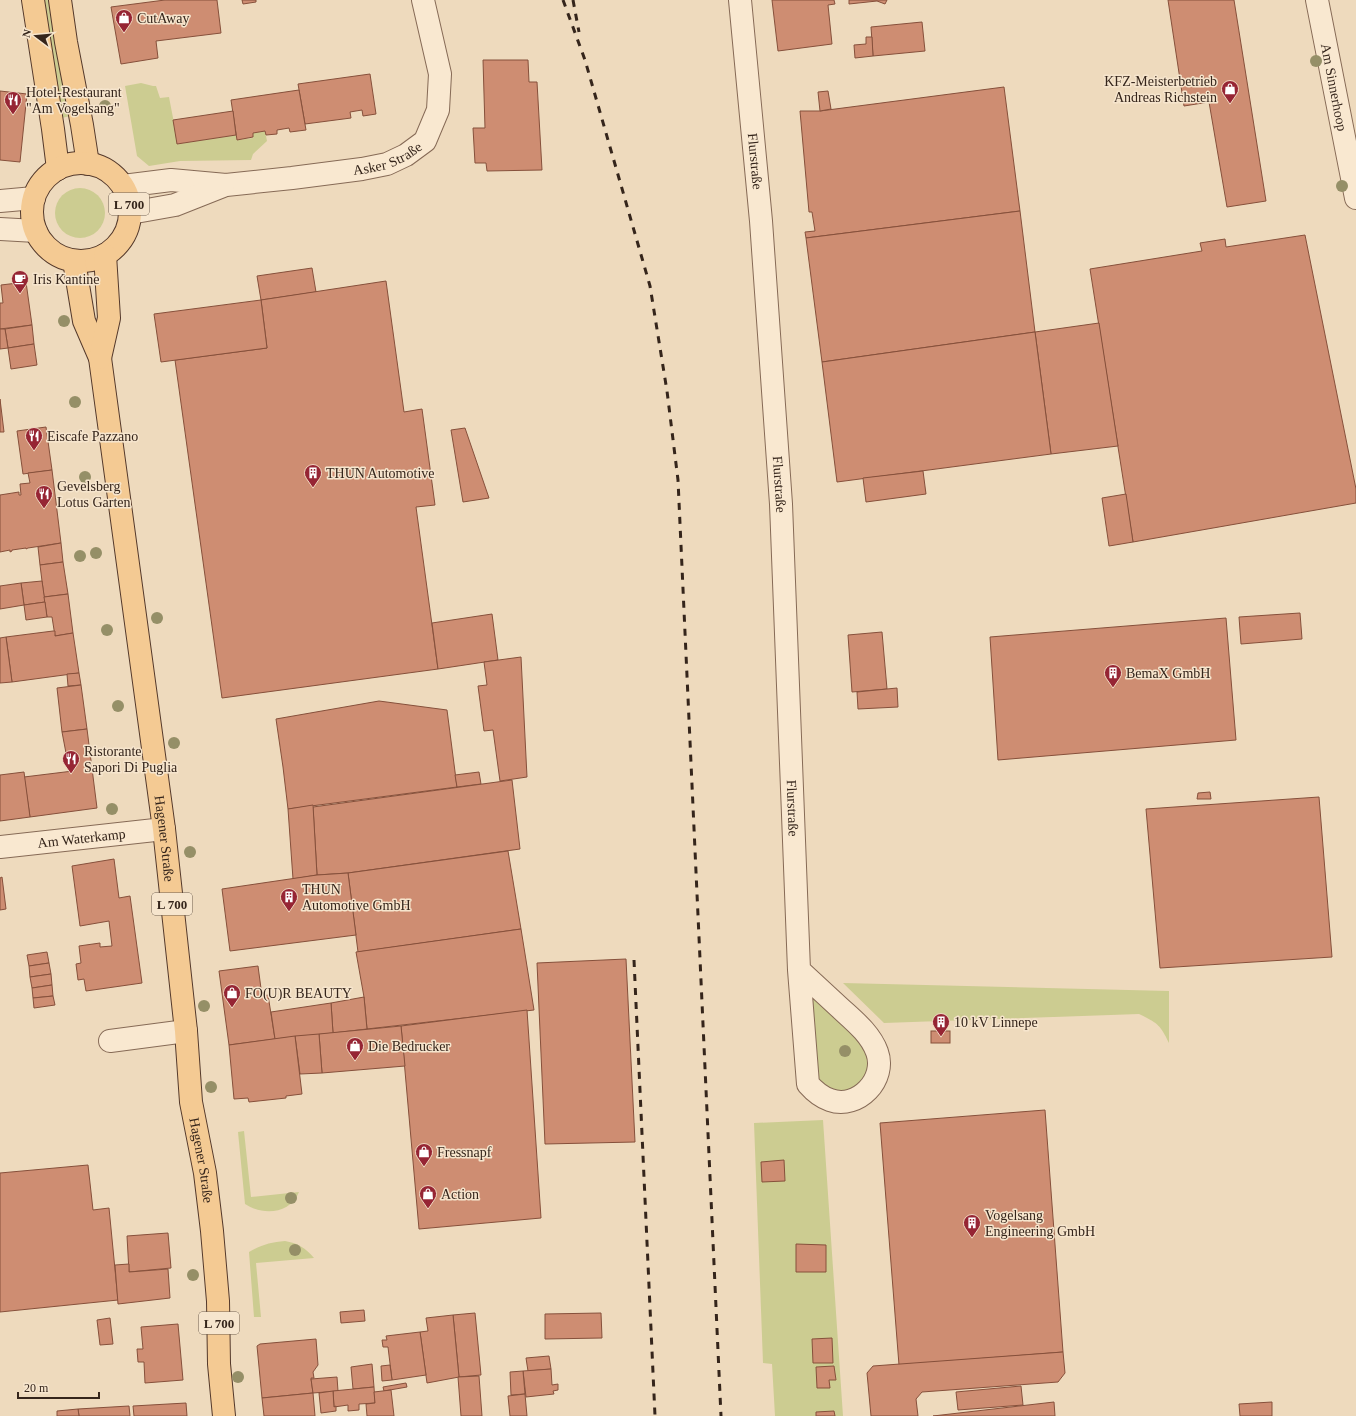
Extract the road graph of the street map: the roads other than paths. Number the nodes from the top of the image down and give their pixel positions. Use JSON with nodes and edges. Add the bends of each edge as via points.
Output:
{"nodes":[{"id":1,"x":33,"y":0,"type":"edge"},
{"id":2,"x":60,"y":0,"type":"edge"},
{"id":3,"x":423,"y":0,"type":"edge"},
{"id":4,"x":740,"y":0,"type":"edge"},
{"id":5,"x":1317,"y":0,"type":"edge"},
{"id":6,"x":88,"y":164,"type":"junction"},
{"id":7,"x":58,"y":169,"type":"junction"},
{"id":8,"x":226,"y":185,"type":"junction"},
{"id":9,"x":123,"y":186,"type":"junction"},
{"id":10,"x":34,"y":198,"type":"junction"},
{"id":11,"x":1356,"y":198,"type":"edge"},
{"id":12,"x":0,"y":201,"type":"edge"},
{"id":13,"x":130,"y":213,"type":"junction"},
{"id":14,"x":0,"y":229,"type":"edge"},
{"id":15,"x":36,"y":231,"type":"junction"},
{"id":16,"x":105,"y":255,"type":"junction"},
{"id":17,"x":74,"y":261,"type":"junction"},
{"id":18,"x":100,"y":358,"type":"junction"},
{"id":19,"x":164,"y":829,"type":"junction"},
{"id":20,"x":0,"y":847,"type":"edge"},
{"id":21,"x":799,"y":970,"type":"junction"},
{"id":22,"x":186,"y":1031,"type":"junction"},
{"id":23,"x":110,"y":1041,"type":"dead end"},
{"id":24,"x":224,"y":1416,"type":"edge"}],
"edges":[{"from":1,"to":7,"type":"main road"},
{"from":2,"to":6,"type":"main road"},
{"from":3,"to":8,"type":"street","name":"Asker Straße","via":[[440,74],[438,110],[425,141],[406,155],[387,164]]},
{"from":4,"to":21,"type":"street","name":"Flurstraße","via":[[761,221],[781,504]]},
{"from":5,"to":11,"type":"street","name":"Am Sinnerhoop"},
{"from":6,"to":7,"type":"main road","number":"L 700","via":[[73,164]]},
{"from":6,"to":9,"type":"main road","number":"L 700","via":[[102,168]]},
{"from":7,"to":10,"type":"main road","number":"L 700","via":[[43,182]]},
{"from":8,"to":9,"type":"street","name":"Asker Straße","via":[[171,180]]},
{"from":8,"to":13,"type":"street","name":"Asker Straße","via":[[175,205]]},
{"from":9,"to":13,"type":"main road","number":"L 700"},
{"from":10,"to":12,"type":"street"},
{"from":10,"to":15,"type":"main road","number":"L 700","via":[[32,215]]},
{"from":13,"to":16,"type":"main road","number":"L 700","via":[[123,238]]},
{"from":14,"to":15,"type":"street"},
{"from":15,"to":17,"type":"main road","number":"L 700","via":[[45,245],[58,255]]},
{"from":16,"to":17,"type":"main road","number":"L 700","via":[[90,260]]},
{"from":16,"to":18,"type":"main road","name":"Hagener Straße","number":"L 700","via":[[109,318]]},
{"from":17,"to":18,"type":"main road","name":"Hagener Straße","number":"L 700","via":[[84,321]]},
{"from":18,"to":19,"type":"main road","name":"Hagener Straße","number":"L 700"},
{"from":19,"to":20,"type":"street","name":"Am Waterkamp"},
{"from":19,"to":22,"type":"main road","name":"Hagener Straße","number":"L 700"},
{"from":21,"to":21,"type":"street","name":"Flurstraße","via":[[808,1084],[818,1095],[831,1101],[843,1102],[857,1098],[874,1082],[879,1070],[878,1053],[861,1028]]},
{"from":22,"to":23,"type":"street"},
{"from":22,"to":24,"type":"main road","name":"Hagener Straße","number":"L 700","via":[[191,1102],[205,1173],[212,1231]]}]}
